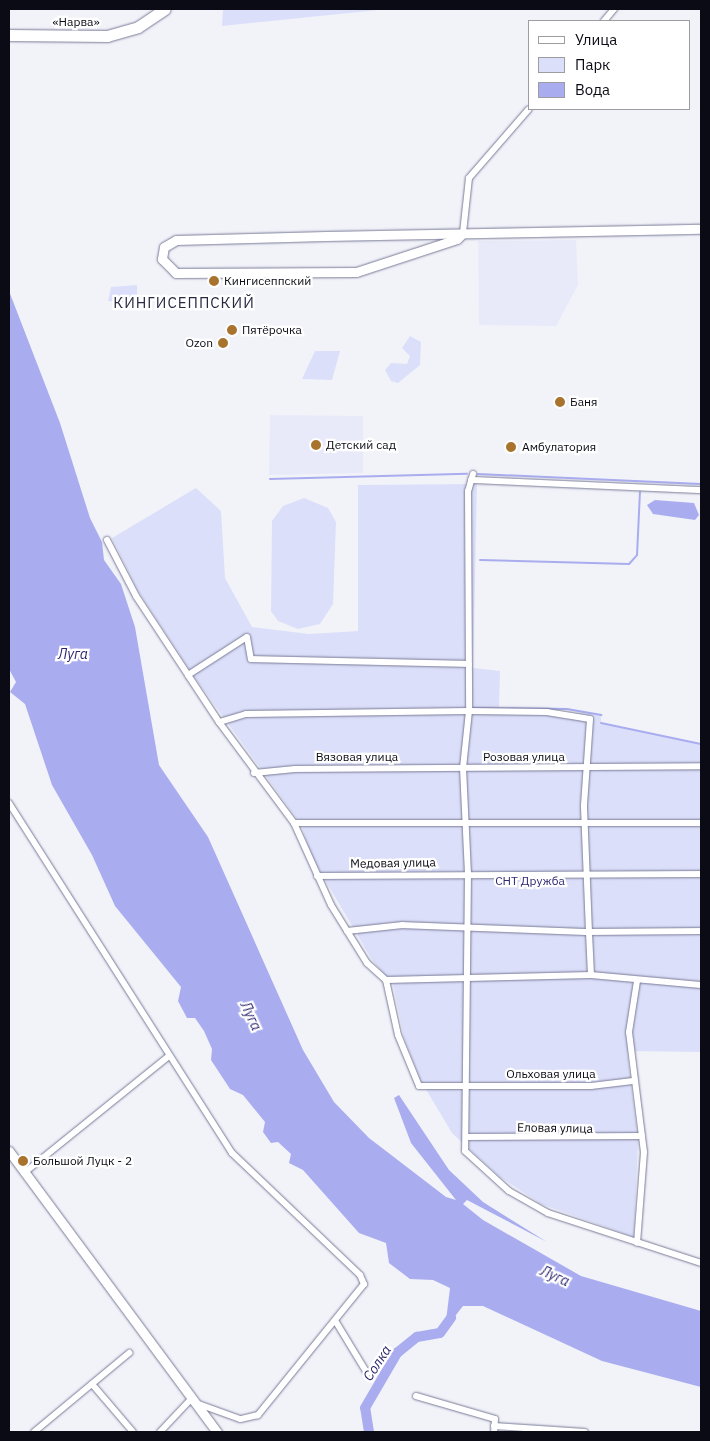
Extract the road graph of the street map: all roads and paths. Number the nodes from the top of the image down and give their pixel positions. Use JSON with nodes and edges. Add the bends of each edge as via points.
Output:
{"nodes":[{"id":1,"x":166,"y":9,"type":"edge"},
{"id":2,"x":614,"y":9,"type":"edge"},
{"id":3,"x":605,"y":20,"type":"edge"},
{"id":4,"x":9,"y":35,"type":"edge"},
{"id":5,"x":528,"y":110,"type":"edge"},
{"id":6,"x":701,"y":229,"type":"edge"},
{"id":7,"x":463,"y":233,"type":"junction"},
{"id":8,"x":701,"y":490,"type":"edge"},
{"id":9,"x":107,"y":540,"type":"dead end"},
{"id":10,"x":469,"y":664,"type":"junction"},
{"id":11,"x":188,"y":675,"type":"junction"},
{"id":12,"x":469,"y":712,"type":"junction"},
{"id":13,"x":219,"y":722,"type":"junction"},
{"id":14,"x":701,"y":766,"type":"edge"},
{"id":15,"x":462,"y":768,"type":"junction"},
{"id":16,"x":586,"y":769,"type":"junction"},
{"id":17,"x":254,"y":773,"type":"junction"},
{"id":18,"x":9,"y":803,"type":"edge"},
{"id":19,"x":467,"y":820,"type":"junction"},
{"id":20,"x":294,"y":823,"type":"junction"},
{"id":21,"x":584,"y":823,"type":"junction"},
{"id":22,"x":701,"y":823,"type":"edge"},
{"id":23,"x":468,"y":873,"type":"junction"},
{"id":24,"x":585,"y":873,"type":"junction"},
{"id":25,"x":701,"y":874,"type":"edge"},
{"id":26,"x":317,"y":876,"type":"junction"},
{"id":27,"x":468,"y":928,"type":"junction"},
{"id":28,"x":347,"y":931,"type":"junction"},
{"id":29,"x":701,"y":931,"type":"edge"},
{"id":30,"x":589,"y":932,"type":"junction"},
{"id":31,"x":591,"y":975,"type":"junction"},
{"id":32,"x":386,"y":980,"type":"junction"},
{"id":33,"x":467,"y":981,"type":"junction"},
{"id":34,"x":637,"y":982,"type":"junction"},
{"id":35,"x":701,"y":985,"type":"edge"},
{"id":36,"x":169,"y":1056,"type":"junction"},
{"id":37,"x":633,"y":1081,"type":"junction"},
{"id":38,"x":467,"y":1084,"type":"junction"},
{"id":39,"x":642,"y":1136,"type":"junction"},
{"id":40,"x":467,"y":1137,"type":"junction"},
{"id":41,"x":9,"y":1152,"type":"edge"},
{"id":42,"x":24,"y":1173,"type":"junction"},
{"id":43,"x":637,"y":1243,"type":"junction"},
{"id":44,"x":701,"y":1262,"type":"edge"},
{"id":45,"x":336,"y":1322,"type":"junction"},
{"id":46,"x":129,"y":1353,"type":"dead end"},
{"id":47,"x":367,"y":1373,"type":"dead end"},
{"id":48,"x":92,"y":1384,"type":"junction"},
{"id":49,"x":416,"y":1396,"type":"dead end"},
{"id":50,"x":192,"y":1401,"type":"junction"},
{"id":51,"x":494,"y":1429,"type":"edge"},
{"id":52,"x":34,"y":1432,"type":"edge"},
{"id":53,"x":133,"y":1432,"type":"edge"},
{"id":54,"x":160,"y":1432,"type":"edge"},
{"id":55,"x":217,"y":1432,"type":"edge"},
{"id":56,"x":585,"y":1432,"type":"edge"}],
"edges":[{"from":1,"to":4,"type":"highway","name":"«Нарва»","via":[[116,34]]},
{"from":2,"to":3,"type":"street"},
{"from":5,"to":7,"type":"street","via":[[469,178]]},
{"from":6,"to":7,"type":"street"},
{"from":7,"to":7,"type":"street","via":[[176,240],[164,246],[162,259],[176,273],[356,272],[457,240]]},
{"from":8,"to":10,"type":"street","via":[[472,477]]},
{"from":9,"to":11,"type":"street","via":[[136,596]]},
{"from":10,"to":11,"type":"street","via":[[251,659],[247,637]]},
{"from":10,"to":12,"type":"street"},
{"from":11,"to":13,"type":"street"},
{"from":12,"to":13,"type":"street","via":[[246,714]]},
{"from":12,"to":15,"type":"street"},
{"from":12,"to":16,"type":"street","via":[[547,712],[590,719]]},
{"from":13,"to":17,"type":"street"},
{"from":14,"to":16,"type":"street","name":"Розовая улица"},
{"from":15,"to":16,"type":"street","name":"Розовая улица"},
{"from":15,"to":17,"type":"street","name":"Вязовая улица"},
{"from":15,"to":19,"type":"street"},
{"from":16,"to":21,"type":"street"},
{"from":17,"to":20,"type":"street"},
{"from":18,"to":36,"type":"street"},
{"from":19,"to":20,"type":"street"},
{"from":19,"to":21,"type":"street"},
{"from":19,"to":23,"type":"street"},
{"from":20,"to":26,"type":"street"},
{"from":21,"to":22,"type":"street"},
{"from":21,"to":24,"type":"street"},
{"from":23,"to":24,"type":"street","name":"Медовая улица"},
{"from":23,"to":26,"type":"street","name":"Медовая улица"},
{"from":23,"to":27,"type":"street"},
{"from":24,"to":25,"type":"street","name":"Медовая улица"},
{"from":24,"to":30,"type":"street"},
{"from":26,"to":28,"type":"street"},
{"from":27,"to":28,"type":"street","via":[[403,925]]},
{"from":27,"to":30,"type":"street"},
{"from":27,"to":33,"type":"street"},
{"from":28,"to":32,"type":"street"},
{"from":29,"to":30,"type":"street"},
{"from":30,"to":31,"type":"street"},
{"from":31,"to":33,"type":"street"},
{"from":31,"to":34,"type":"street"},
{"from":32,"to":33,"type":"street"},
{"from":32,"to":38,"type":"street","name":"Ольховая улица","via":[[398,1034],[419,1086]]},
{"from":33,"to":38,"type":"street"},
{"from":34,"to":35,"type":"street"},
{"from":34,"to":37,"type":"street","via":[[629,1032]]},
{"from":36,"to":42,"type":"street"},
{"from":36,"to":45,"type":"street","via":[[232,1153],[360,1275],[364,1284],[361,1292]]},
{"from":37,"to":38,"type":"street","name":"Ольховая улица","via":[[590,1086]]},
{"from":37,"to":39,"type":"street"},
{"from":38,"to":40,"type":"street"},
{"from":39,"to":40,"type":"street","name":"Еловая улица"},
{"from":39,"to":43,"type":"street"},
{"from":40,"to":43,"type":"street","via":[[465,1151],[509,1190],[548,1213]]},
{"from":41,"to":42,"type":"street"},
{"from":42,"to":50,"type":"street"},
{"from":43,"to":44,"type":"street"},
{"from":45,"to":47,"type":"street"},
{"from":45,"to":50,"type":"street","via":[[258,1415],[240,1419]]},
{"from":46,"to":48,"type":"street"},
{"from":48,"to":52,"type":"street"},
{"from":48,"to":53,"type":"street"},
{"from":49,"to":51,"type":"street","via":[[495,1419]]},
{"from":50,"to":54,"type":"street"},
{"from":50,"to":55,"type":"street"},
{"from":51,"to":56,"type":"street"}]}
